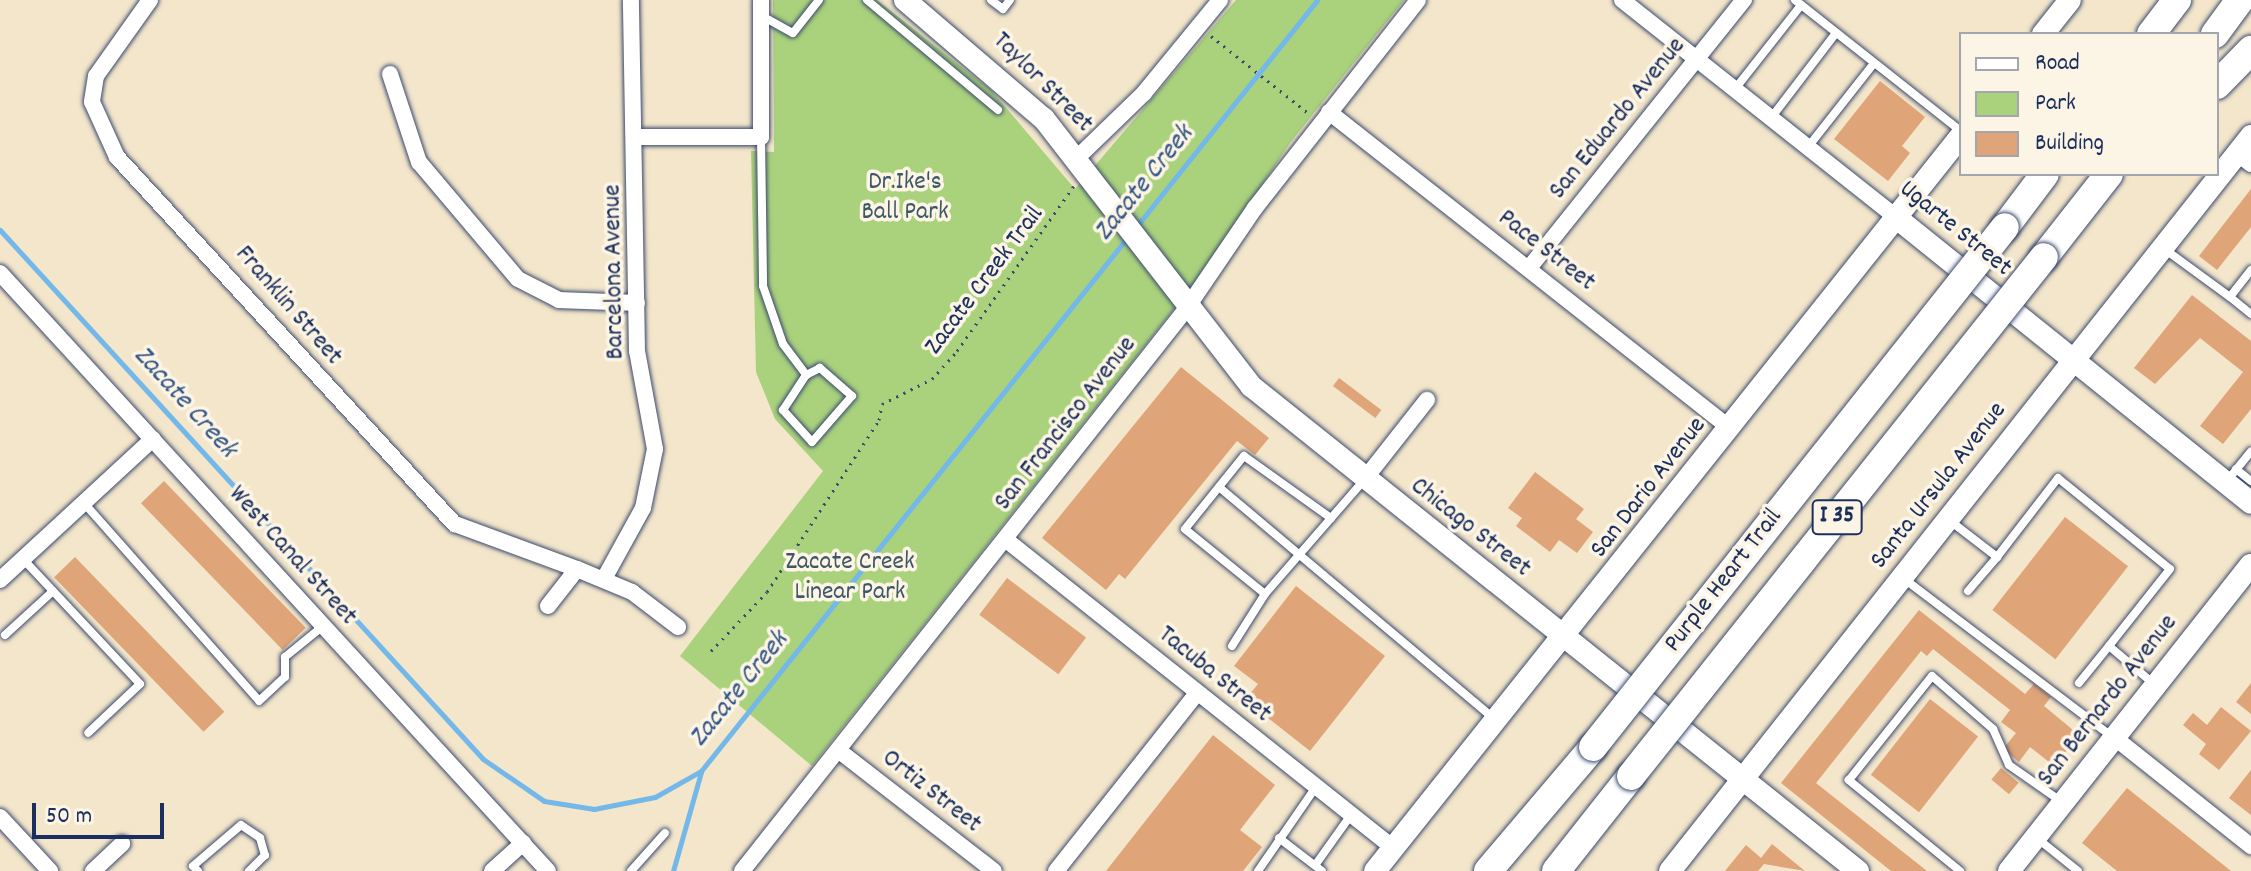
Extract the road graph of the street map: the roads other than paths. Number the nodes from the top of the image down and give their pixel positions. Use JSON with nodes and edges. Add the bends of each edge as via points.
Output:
{"nodes":[{"id":1,"x":150,"y":0,"type":"edge"},
{"id":2,"x":631,"y":0,"type":"edge"},
{"id":3,"x":819,"y":0,"type":"edge"},
{"id":4,"x":867,"y":0,"type":"edge"},
{"id":5,"x":991,"y":0,"type":"edge"},
{"id":6,"x":1010,"y":0,"type":"edge"},
{"id":7,"x":1220,"y":0,"type":"edge"},
{"id":8,"x":1418,"y":0,"type":"edge"},
{"id":9,"x":1622,"y":0,"type":"edge"},
{"id":10,"x":1744,"y":0,"type":"edge"},
{"id":11,"x":2177,"y":0,"type":"edge"},
{"id":12,"x":2240,"y":0,"type":"edge"},
{"id":13,"x":913,"y":2,"type":"edge"},
{"id":14,"x":1798,"y":2,"type":"edge"},
{"id":15,"x":2063,"y":3,"type":"edge"},
{"id":16,"x":761,"y":8,"type":"edge"},
{"id":17,"x":2044,"y":32,"type":"edge"},
{"id":18,"x":2153,"y":32,"type":"edge"},
{"id":19,"x":2216,"y":32,"type":"edge"},
{"id":20,"x":1836,"y":33,"type":"junction"},
{"id":21,"x":2251,"y":50,"type":"edge"},
{"id":22,"x":1697,"y":58,"type":"junction"},
{"id":23,"x":1874,"y":63,"type":"junction"},
{"id":24,"x":390,"y":74,"type":"dead end"},
{"id":25,"x":2219,"y":83,"type":"edge"},
{"id":26,"x":1735,"y":89,"type":"junction"},
{"id":27,"x":998,"y":110,"type":"dead end"},
{"id":28,"x":1329,"y":112,"type":"junction"},
{"id":29,"x":1771,"y":118,"type":"junction"},
{"id":30,"x":1959,"y":132,"type":"edge"},
{"id":31,"x":636,"y":137,"type":"junction"},
{"id":32,"x":761,"y":137,"type":"junction"},
{"id":33,"x":1959,"y":137,"type":"edge"},
{"id":34,"x":1808,"y":147,"type":"junction"},
{"id":35,"x":2246,"y":151,"type":"edge"},
{"id":36,"x":1077,"y":158,"type":"junction"},
{"id":37,"x":2043,"y":176,"type":"edge"},
{"id":38,"x":1084,"y":183,"type":"joint"},
{"id":39,"x":2102,"y":184,"type":"edge"},
{"id":40,"x":1898,"y":219,"type":"junction"},
{"id":41,"x":2162,"y":248,"type":"junction"},
{"id":42,"x":1529,"y":268,"type":"junction"},
{"id":43,"x":2251,"y":270,"type":"edge"},
{"id":44,"x":0,"y":273,"type":"edge"},
{"id":45,"x":2230,"y":297,"type":"junction"},
{"id":46,"x":637,"y":303,"type":"junction"},
{"id":47,"x":1187,"y":308,"type":"junction"},
{"id":48,"x":2251,"y":314,"type":"edge"},
{"id":49,"x":2072,"y":362,"type":"junction"},
{"id":50,"x":806,"y":375,"type":"junction"},
{"id":51,"x":1427,"y":400,"type":"dead end"},
{"id":52,"x":1731,"y":429,"type":"junction"},
{"id":53,"x":153,"y":439,"type":"junction"},
{"id":54,"x":2251,"y":451,"type":"edge"},
{"id":55,"x":2231,"y":476,"type":"junction"},
{"id":56,"x":1364,"y":480,"type":"junction"},
{"id":57,"x":2251,"y":481,"type":"edge"},
{"id":58,"x":1219,"y":487,"type":"junction"},
{"id":59,"x":84,"y":503,"type":"junction"},
{"id":60,"x":2251,"y":503,"type":"edge"},
{"id":61,"x":1331,"y":518,"type":"junction"},
{"id":62,"x":1948,"y":519,"type":"junction"},
{"id":63,"x":1005,"y":539,"type":"junction"},
{"id":64,"x":1301,"y":553,"type":"junction"},
{"id":65,"x":1997,"y":557,"type":"junction"},
{"id":66,"x":23,"y":559,"type":"junction"},
{"id":67,"x":2251,"y":565,"type":"edge"},
{"id":68,"x":577,"y":569,"type":"junction"},
{"id":69,"x":605,"y":577,"type":"junction"},
{"id":70,"x":1902,"y":577,"type":"junction"},
{"id":71,"x":0,"y":580,"type":"edge"},
{"id":72,"x":53,"y":591,"type":"junction"},
{"id":73,"x":1968,"y":591,"type":"dead end"},
{"id":74,"x":1265,"y":594,"type":"junction"},
{"id":75,"x":548,"y":606,"type":"dead end"},
{"id":76,"x":323,"y":626,"type":"junction"},
{"id":77,"x":678,"y":627,"type":"dead end"},
{"id":78,"x":5,"y":635,"type":"dead end"},
{"id":79,"x":1565,"y":639,"type":"junction"},
{"id":80,"x":1232,"y":646,"type":"dead end"},
{"id":81,"x":2109,"y":646,"type":"junction"},
{"id":82,"x":2079,"y":683,"type":"dead end"},
{"id":83,"x":2156,"y":685,"type":"junction"},
{"id":84,"x":1197,"y":693,"type":"junction"},
{"id":85,"x":1497,"y":722,"type":"junction"},
{"id":86,"x":88,"y":733,"type":"dead end"},
{"id":87,"x":2115,"y":738,"type":"junction"},
{"id":88,"x":838,"y":750,"type":"junction"},
{"id":89,"x":1743,"y":779,"type":"junction"},
{"id":90,"x":1316,"y":787,"type":"junction"},
{"id":91,"x":2063,"y":803,"type":"junction"},
{"id":92,"x":1351,"y":815,"type":"junction"},
{"id":93,"x":0,"y":817,"type":"edge"},
{"id":94,"x":665,"y":833,"type":"dead end"},
{"id":95,"x":2036,"y":837,"type":"junction"},
{"id":96,"x":1279,"y":838,"type":"junction"},
{"id":97,"x":523,"y":843,"type":"junction"},
{"id":98,"x":122,"y":844,"type":"dead end"},
{"id":99,"x":2251,"y":846,"type":"edge"},
{"id":100,"x":1393,"y":848,"type":"junction"},
{"id":101,"x":1319,"y":868,"type":"edge"},
{"id":102,"x":50,"y":871,"type":"edge"},
{"id":103,"x":93,"y":871,"type":"edge"},
{"id":104,"x":198,"y":871,"type":"edge"},
{"id":105,"x":249,"y":871,"type":"edge"},
{"id":106,"x":492,"y":871,"type":"edge"},
{"id":107,"x":548,"y":871,"type":"edge"},
{"id":108,"x":631,"y":871,"type":"edge"},
{"id":109,"x":742,"y":871,"type":"edge"},
{"id":110,"x":994,"y":871,"type":"edge"},
{"id":111,"x":1056,"y":871,"type":"edge"},
{"id":112,"x":1258,"y":871,"type":"edge"},
{"id":113,"x":1375,"y":871,"type":"edge"},
{"id":114,"x":1488,"y":871,"type":"edge"},
{"id":115,"x":1556,"y":871,"type":"edge"},
{"id":116,"x":1670,"y":871,"type":"edge"},
{"id":117,"x":1858,"y":871,"type":"edge"},
{"id":118,"x":1960,"y":871,"type":"edge"},
{"id":119,"x":2009,"y":871,"type":"edge"},
{"id":120,"x":2078,"y":871,"type":"edge"}],
"edges":[{"from":1,"to":68,"type":"street","name":"Franklin Street","via":[[96,76],[92,102],[117,157],[455,524]]},
{"from":2,"to":31,"type":"street","name":"Barcelona Avenue"},
{"from":3,"to":16,"type":"lane","via":[[793,33]]},
{"from":4,"to":27,"type":"lane"},
{"from":5,"to":6,"type":"lane","via":[[1003,9]]},
{"from":7,"to":36,"type":"street","via":[[1144,93]]},
{"from":8,"to":28,"type":"street","name":"San Francisco Avenue"},
{"from":9,"to":22,"type":"street","name":"Ugarte Street"},
{"from":10,"to":22,"type":"street","name":"San Eduardo Avenue"},
{"from":11,"to":18,"type":"highway"},
{"from":12,"to":19,"type":"highway"},
{"from":13,"to":36,"type":"main road","name":"Taylor Street","via":[[1006,79]]},
{"from":14,"to":20,"type":"lane"},
{"from":14,"to":26,"type":"lane"},
{"from":15,"to":17,"type":"main road"},
{"from":16,"to":32,"type":"street"},
{"from":20,"to":23,"type":"lane"},
{"from":20,"to":29,"type":"lane"},
{"from":21,"to":25,"type":"highway"},
{"from":22,"to":26,"type":"street","name":"Ugarte Street"},
{"from":22,"to":42,"type":"street","name":"San Eduardo Avenue"},
{"from":23,"to":30,"type":"lane"},
{"from":23,"to":34,"type":"lane"},
{"from":24,"to":46,"type":"street","via":[[419,162],[518,279],[559,300]]},
{"from":26,"to":29,"type":"street","name":"Ugarte Street"},
{"from":28,"to":42,"type":"street","name":"Pace Street"},
{"from":28,"to":47,"type":"street","name":"San Francisco Avenue"},
{"from":29,"to":34,"type":"street","name":"Ugarte Street"},
{"from":31,"to":32,"type":"street"},
{"from":31,"to":46,"type":"street","name":"Barcelona Avenue"},
{"from":32,"to":50,"type":"lane","via":[[763,286],[783,344]]},
{"from":33,"to":40,"type":"main road","name":"San Dario Avenue"},
{"from":34,"to":40,"type":"street","name":"Ugarte Street"},
{"from":35,"to":41,"type":"main road","name":"Santa Ursula Avenue"},
{"from":36,"to":38,"type":"main road","name":"Taylor Street"},
{"from":37,"to":114,"type":"highway","name":"Purple Heart Trail","number":"I 35","bridge":true,"via":[[1593,747]]},
{"from":38,"to":47,"type":"main road","name":"Chicago Street"},
{"from":39,"to":115,"type":"highway","name":"Purple Heart Trail","number":"I 35","bridge":true},
{"from":40,"to":49,"type":"main road","name":"Ugarte Street"},
{"from":40,"to":52,"type":"main road","name":"San Dario Avenue"},
{"from":41,"to":45,"type":"lane"},
{"from":41,"to":49,"type":"main road","name":"Santa Ursula Avenue"},
{"from":42,"to":52,"type":"street","name":"Pace Street"},
{"from":43,"to":45,"type":"lane"},
{"from":44,"to":53,"type":"street","name":"West Canal Street"},
{"from":45,"to":48,"type":"lane"},
{"from":46,"to":69,"type":"street","name":"Barcelona Avenue","via":[[637,351],[653,417],[652,480]]},
{"from":47,"to":56,"type":"main road","name":"Chicago Street","via":[[1251,386]]},
{"from":47,"to":63,"type":"street","name":"San Francisco Avenue"},
{"from":49,"to":55,"type":"main road","name":"Ugarte Street"},
{"from":49,"to":62,"type":"main road","name":"Santa Ursula Avenue"},
{"from":50,"to":50,"type":"lane","via":[[783,410],[812,442],[852,396],[820,368]]},
{"from":51,"to":56,"type":"street"},
{"from":52,"to":79,"type":"main road","name":"San Dario Avenue"},
{"from":53,"to":59,"type":"street"},
{"from":53,"to":76,"type":"street","name":"West Canal Street"},
{"from":54,"to":55,"type":"lane"},
{"from":55,"to":57,"type":"lane"},
{"from":55,"to":60,"type":"main road","name":"Ugarte Street"},
{"from":56,"to":61,"type":"lane"},
{"from":56,"to":79,"type":"main road","name":"Chicago Street"},
{"from":58,"to":61,"type":"lane","via":[[1244,456]]},
{"from":58,"to":64,"type":"lane"},
{"from":58,"to":74,"type":"lane","via":[[1185,529]]},
{"from":59,"to":66,"type":"street"},
{"from":59,"to":76,"type":"lane","via":[[259,701],[285,677],[285,657]]},
{"from":61,"to":64,"type":"lane"},
{"from":62,"to":65,"type":"lane"},
{"from":62,"to":70,"type":"main road","name":"Santa Ursula Avenue"},
{"from":63,"to":84,"type":"street","name":"Tacuba Street"},
{"from":63,"to":88,"type":"street","name":"San Francisco Avenue"},
{"from":64,"to":74,"type":"lane"},
{"from":64,"to":85,"type":"lane"},
{"from":65,"to":73,"type":"lane"},
{"from":65,"to":81,"type":"lane","via":[[2058,478],[2170,569]]},
{"from":66,"to":71,"type":"street"},
{"from":66,"to":72,"type":"lane"},
{"from":67,"to":83,"type":"main road","name":"San Bernardo Avenue"},
{"from":68,"to":69,"type":"street","name":"Franklin Street"},
{"from":68,"to":75,"type":"street"},
{"from":69,"to":77,"type":"street","name":"Franklin Street"},
{"from":70,"to":87,"type":"lane","via":[[2085,722]]},
{"from":70,"to":89,"type":"main road","name":"Santa Ursula Avenue"},
{"from":72,"to":78,"type":"lane"},
{"from":72,"to":86,"type":"lane","via":[[140,684]]},
{"from":74,"to":80,"type":"lane"},
{"from":76,"to":97,"type":"street","name":"West Canal Street"},
{"from":79,"to":85,"type":"main road","name":"San Dario Avenue"},
{"from":79,"to":89,"type":"main road","name":"Chicago Street"},
{"from":81,"to":82,"type":"lane"},
{"from":81,"to":83,"type":"lane"},
{"from":83,"to":87,"type":"main road","name":"San Bernardo Avenue"},
{"from":84,"to":90,"type":"street","name":"Tacuba Street"},
{"from":84,"to":111,"type":"street"},
{"from":85,"to":100,"type":"main road","name":"San Dario Avenue"},
{"from":87,"to":91,"type":"main road","name":"San Bernardo Avenue"},
{"from":87,"to":99,"type":"street"},
{"from":88,"to":109,"type":"street","name":"San Francisco Avenue"},
{"from":88,"to":110,"type":"street","name":"Ortiz Street"},
{"from":89,"to":116,"type":"main road","name":"Santa Ursula Avenue"},
{"from":89,"to":117,"type":"main road","name":"Chicago Street"},
{"from":90,"to":92,"type":"street","name":"Tacuba Street"},
{"from":90,"to":96,"type":"lane"},
{"from":91,"to":95,"type":"main road","name":"San Bernardo Avenue"},
{"from":91,"to":118,"type":"lane","via":[[2009,765],[1993,729],[1932,676],[1849,780]]},
{"from":92,"to":100,"type":"street","name":"Tacuba Street"},
{"from":92,"to":101,"type":"lane"},
{"from":93,"to":102,"type":"street"},
{"from":94,"to":108,"type":"lane"},
{"from":95,"to":119,"type":"main road","name":"San Bernardo Avenue"},
{"from":95,"to":120,"type":"lane"},
{"from":96,"to":101,"type":"lane"},
{"from":96,"to":112,"type":"lane"},
{"from":97,"to":106,"type":"street"},
{"from":97,"to":107,"type":"street","name":"West Canal Street"},
{"from":98,"to":103,"type":"street"},
{"from":100,"to":113,"type":"main road","name":"San Dario Avenue"},
{"from":104,"to":105,"type":"lane","via":[[193,866],[241,825],[260,838],[265,855]]}]}
